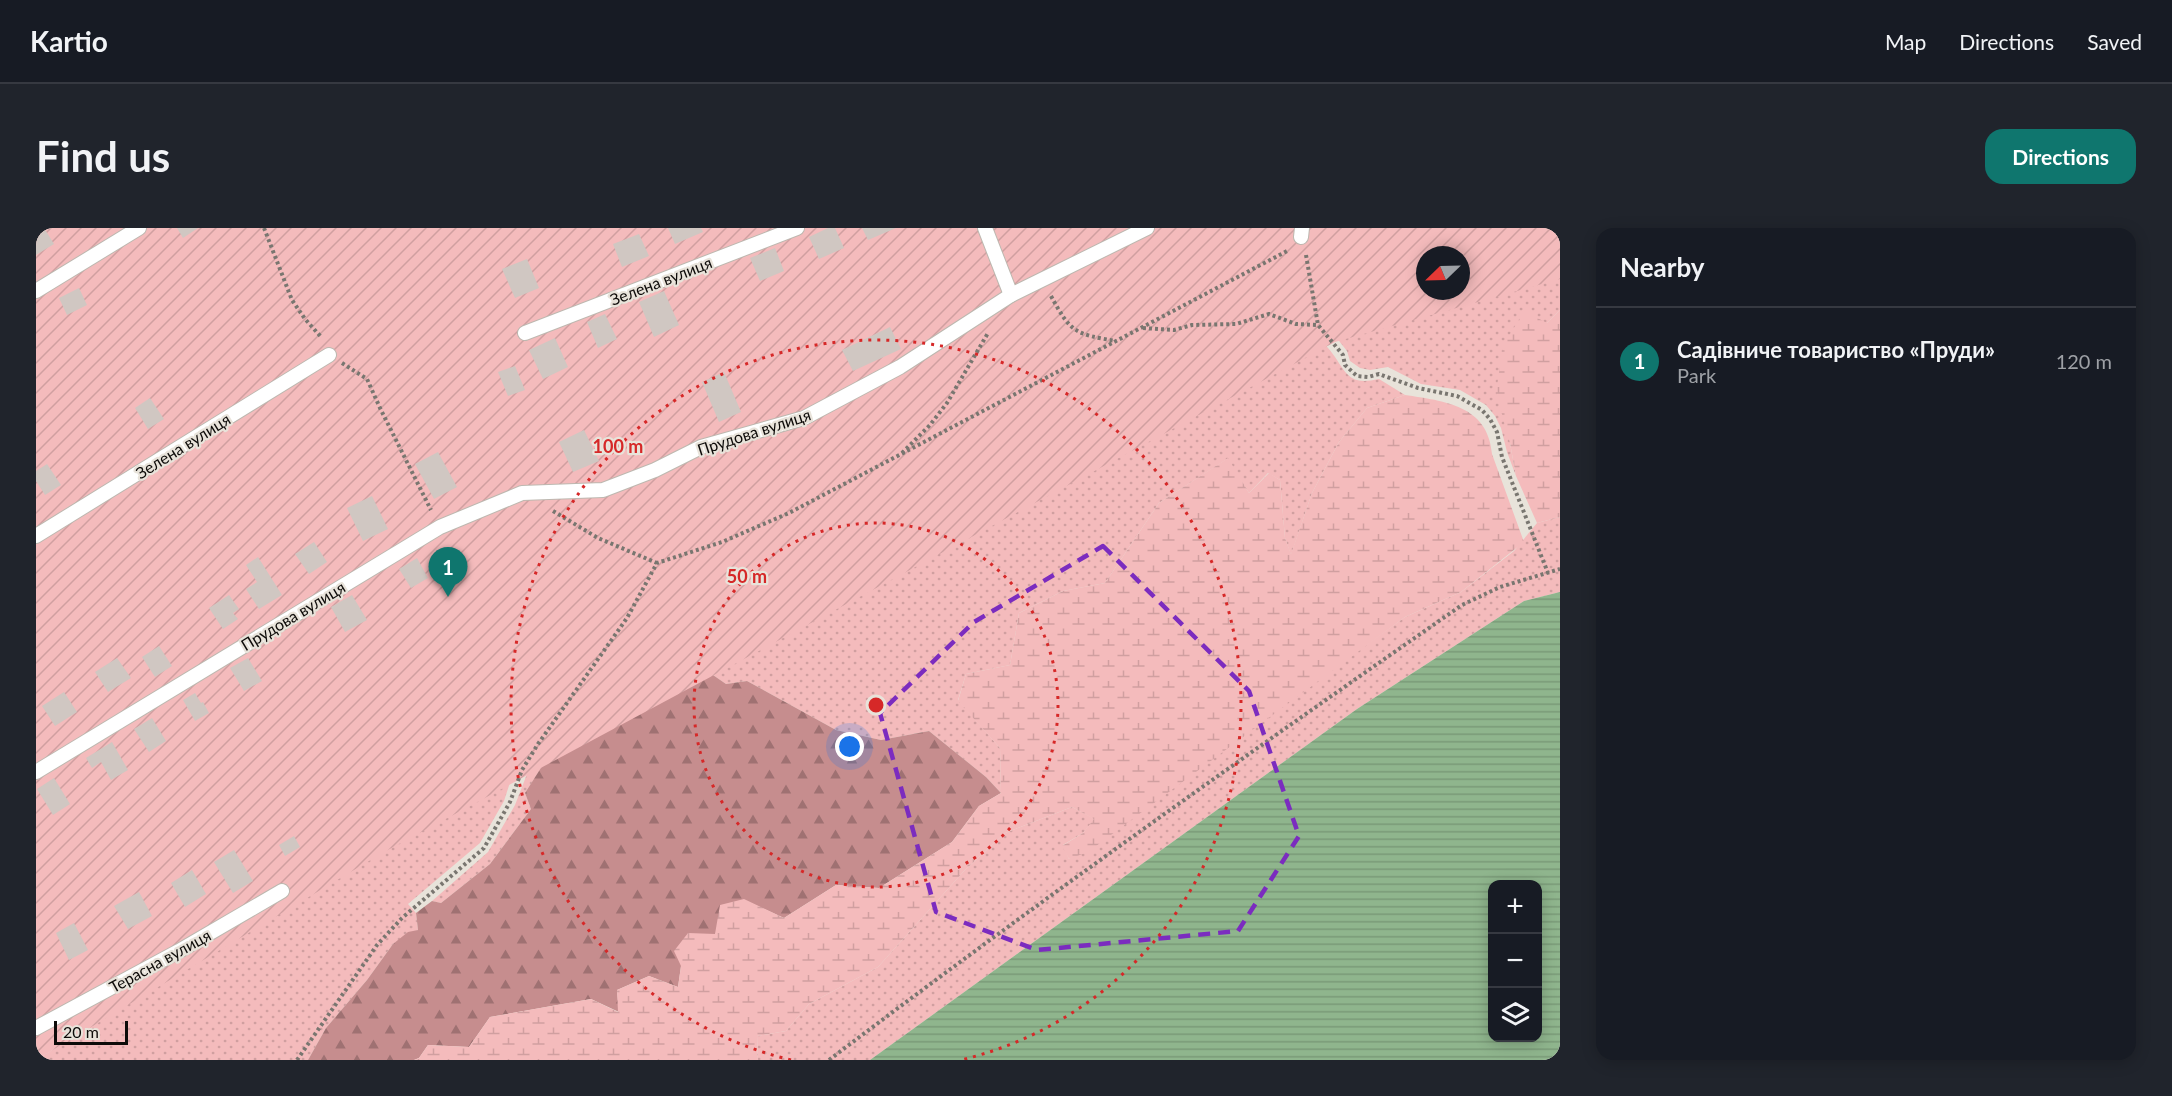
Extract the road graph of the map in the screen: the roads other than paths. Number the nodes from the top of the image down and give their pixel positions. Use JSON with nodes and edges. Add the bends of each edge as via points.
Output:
{"nodes":[{"id":1,"x":139,"y":228,"type":"edge"},
{"id":2,"x":797,"y":228,"type":"edge"},
{"id":3,"x":985,"y":228,"type":"edge"},
{"id":4,"x":1147,"y":228,"type":"edge"},
{"id":5,"x":36,"y":291,"type":"edge"},
{"id":6,"x":1011,"y":295,"type":"junction"},
{"id":7,"x":525,"y":333,"type":"dead end"},
{"id":8,"x":329,"y":355,"type":"road end"},
{"id":9,"x":36,"y":536,"type":"edge"},
{"id":10,"x":36,"y":772,"type":"edge"},
{"id":11,"x":282,"y":891,"type":"dead end"},
{"id":12,"x":36,"y":1028,"type":"edge"}],
"edges":[{"from":1,"to":5,"type":"lane"},
{"from":2,"to":7,"type":"lane","name":"Зелена вулиця"},
{"from":3,"to":6,"type":"lane"},
{"from":4,"to":6,"type":"lane","name":"Прудова вулиця"},
{"from":6,"to":10,"type":"lane","name":"Прудова вулиця","via":[[900,367],[804,418],[701,447],[603,490],[522,493],[440,527]]},
{"from":8,"to":9,"type":"lane","name":"Зелена вулиця"},
{"from":11,"to":12,"type":"lane","name":"Терасна вулиця"}]}
